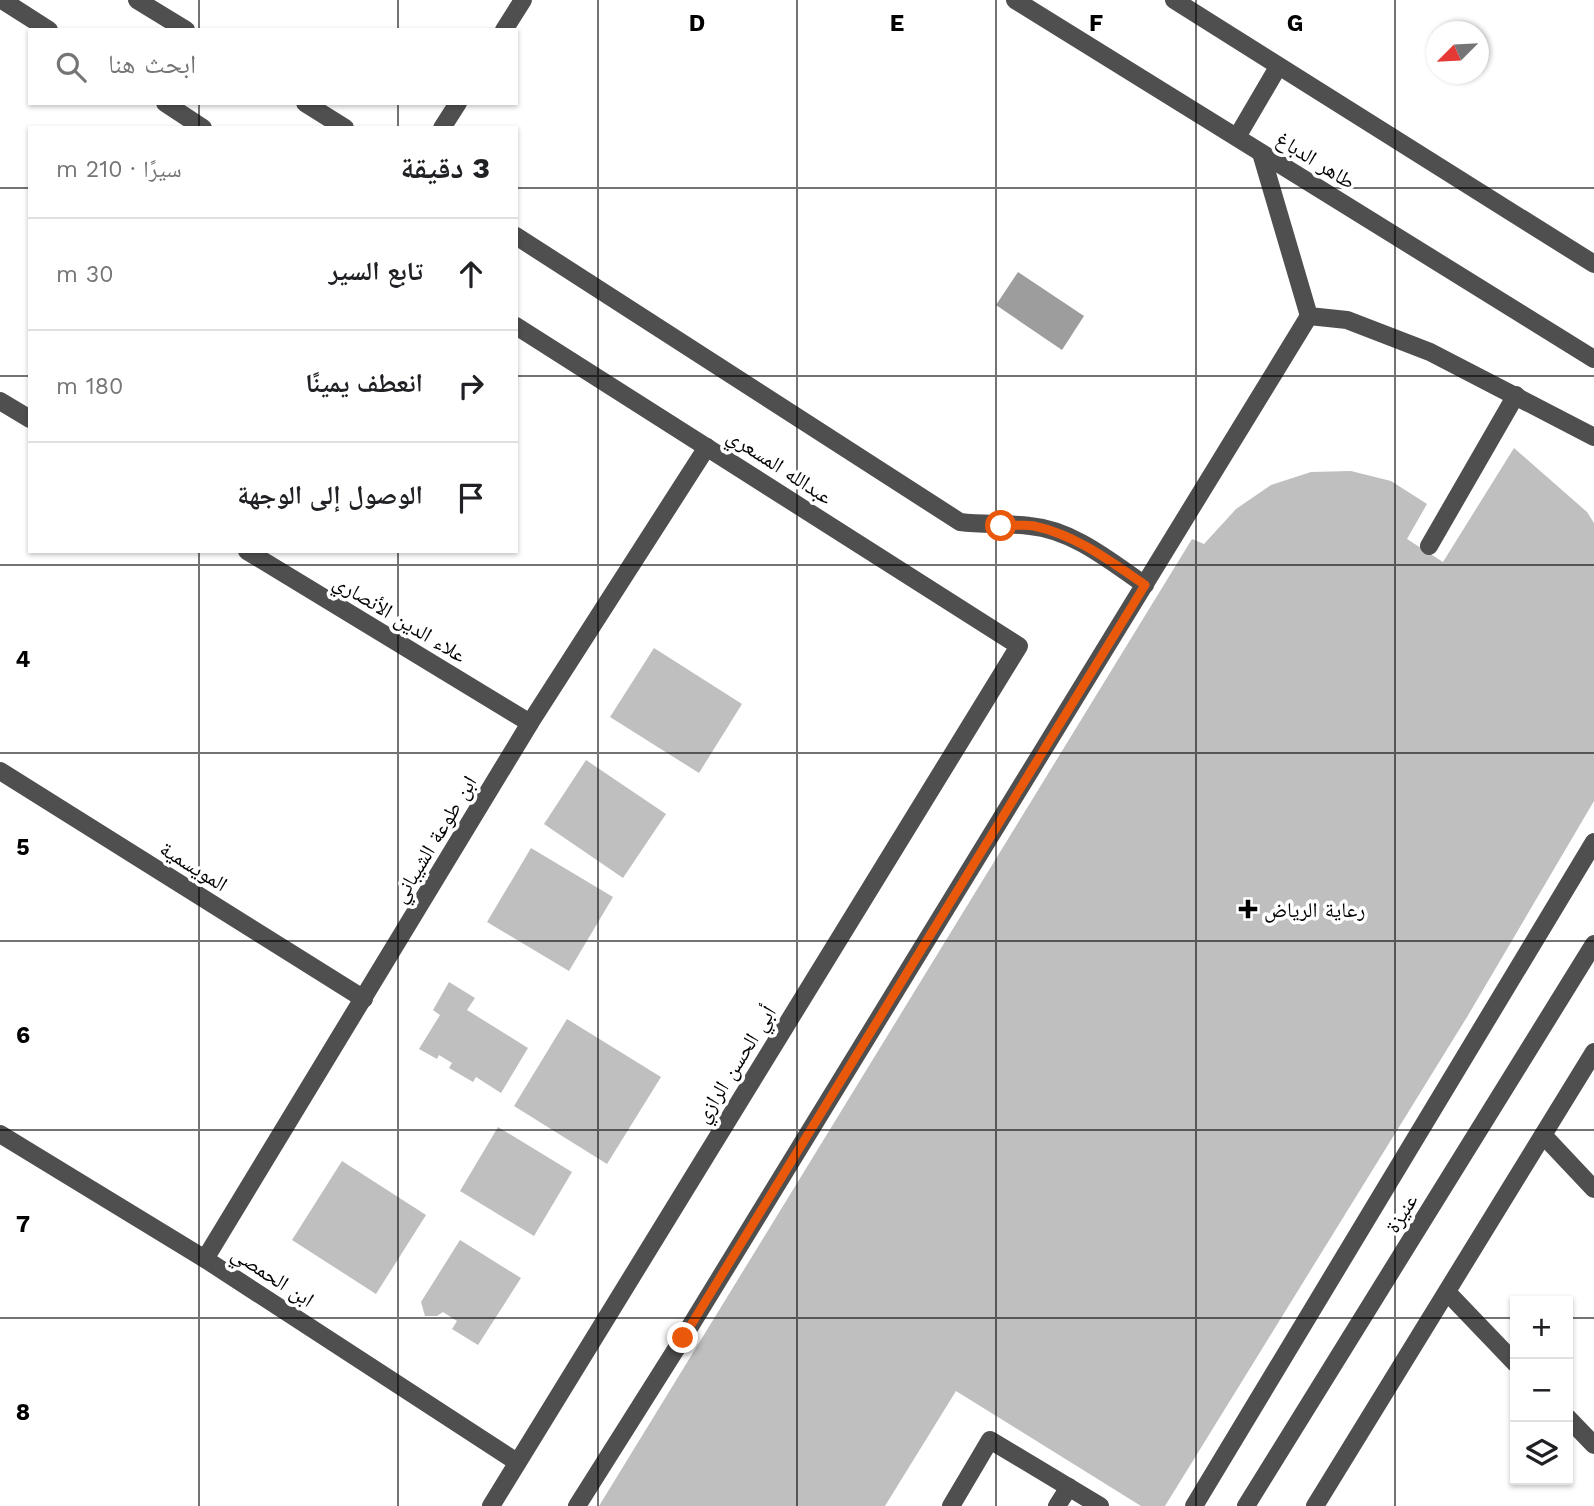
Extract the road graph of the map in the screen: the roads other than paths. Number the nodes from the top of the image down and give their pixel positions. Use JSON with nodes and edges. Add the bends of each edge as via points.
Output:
{"nodes":[{"id":1,"x":2,"y":0,"type":"edge"},
{"id":2,"x":137,"y":0,"type":"edge"},
{"id":3,"x":523,"y":0,"type":"edge"},
{"id":4,"x":1014,"y":0,"type":"edge"},
{"id":5,"x":1174,"y":0,"type":"edge"},
{"id":6,"x":45,"y":28,"type":"edge"},
{"id":7,"x":183,"y":28,"type":"edge"},
{"id":8,"x":506,"y":28,"type":"edge"},
{"id":9,"x":1278,"y":67,"type":"junction"},
{"id":10,"x":167,"y":105,"type":"edge"},
{"id":11,"x":308,"y":105,"type":"edge"},
{"id":12,"x":457,"y":105,"type":"edge"},
{"id":13,"x":200,"y":126,"type":"edge"},
{"id":14,"x":342,"y":126,"type":"edge"},
{"id":15,"x":443,"y":126,"type":"edge"},
{"id":16,"x":1237,"y":136,"type":"junction"},
{"id":17,"x":1261,"y":153,"type":"junction"},
{"id":18,"x":518,"y":237,"type":"edge"},
{"id":19,"x":1594,"y":264,"type":"edge"},
{"id":20,"x":1309,"y":316,"type":"junction"},
{"id":21,"x":518,"y":327,"type":"edge"},
{"id":22,"x":1594,"y":359,"type":"edge"},
{"id":23,"x":1516,"y":395,"type":"junction"},
{"id":24,"x":0,"y":401,"type":"edge"},
{"id":25,"x":28,"y":418,"type":"edge"},
{"id":26,"x":1594,"y":437,"type":"edge"},
{"id":27,"x":707,"y":447,"type":"junction"},
{"id":28,"x":1429,"y":546,"type":"dead end"},
{"id":29,"x":250,"y":553,"type":"edge"},
{"id":30,"x":1145,"y":585,"type":"junction"},
{"id":31,"x":1018,"y":646,"type":"joint"},
{"id":32,"x":530,"y":723,"type":"junction"},
{"id":33,"x":0,"y":771,"type":"edge"},
{"id":34,"x":1594,"y":842,"type":"edge"},
{"id":35,"x":1594,"y":944,"type":"edge"},
{"id":36,"x":364,"y":999,"type":"junction"},
{"id":37,"x":1594,"y":1052,"type":"edge"},
{"id":38,"x":0,"y":1135,"type":"edge"},
{"id":39,"x":1543,"y":1135,"type":"junction"},
{"id":40,"x":1594,"y":1189,"type":"edge"},
{"id":41,"x":205,"y":1259,"type":"junction"},
{"id":42,"x":1447,"y":1292,"type":"junction"},
{"id":43,"x":1511,"y":1359,"type":"edge"},
{"id":44,"x":1572,"y":1422,"type":"edge"},
{"id":45,"x":1594,"y":1446,"type":"edge"},
{"id":46,"x":517,"y":1462,"type":"junction"},
{"id":47,"x":1069,"y":1487,"type":"junction"},
{"id":48,"x":491,"y":1506,"type":"edge"},
{"id":49,"x":577,"y":1506,"type":"edge"},
{"id":50,"x":951,"y":1506,"type":"edge"},
{"id":51,"x":1057,"y":1506,"type":"edge"},
{"id":52,"x":1100,"y":1506,"type":"edge"},
{"id":53,"x":1194,"y":1506,"type":"edge"},
{"id":54,"x":1246,"y":1506,"type":"edge"},
{"id":55,"x":1315,"y":1506,"type":"edge"}],
"edges":[{"from":1,"to":6,"type":"street"},
{"from":2,"to":7,"type":"street"},
{"from":3,"to":8,"type":"street"},
{"from":4,"to":16,"type":"street","name":"طاهر الدباغ"},
{"from":5,"to":9,"type":"street"},
{"from":9,"to":16,"type":"street"},
{"from":9,"to":19,"type":"street"},
{"from":10,"to":13,"type":"street"},
{"from":11,"to":14,"type":"street"},
{"from":12,"to":15,"type":"street"},
{"from":16,"to":17,"type":"street","name":"طاهر الدباغ"},
{"from":17,"to":20,"type":"street"},
{"from":17,"to":22,"type":"street","name":"طاهر الدباغ"},
{"from":18,"to":30,"type":"street","via":[[960,522],[1031,526],[1062,535],[1093,549]]},
{"from":20,"to":23,"type":"street","via":[[1347,320],[1430,352]]},
{"from":20,"to":30,"type":"street"},
{"from":21,"to":27,"type":"street","name":"عبدالله المسعري"},
{"from":23,"to":26,"type":"street"},
{"from":23,"to":28,"type":"street"},
{"from":24,"to":25,"type":"street"},
{"from":27,"to":31,"type":"street","name":"عبدالله المسعري"},
{"from":27,"to":32,"type":"street","name":"ابن طوعة الشيباني"},
{"from":29,"to":32,"type":"street","name":"علاء الدين الأنصاري"},
{"from":30,"to":49,"type":"street"},
{"from":31,"to":46,"type":"street","name":"أبي الحسن الرازي"},
{"from":32,"to":36,"type":"street","name":"ابن طوعة الشيباني"},
{"from":33,"to":36,"type":"street","name":"المويسمية"},
{"from":34,"to":53,"type":"street"},
{"from":35,"to":54,"type":"street","name":"عنيزة"},
{"from":36,"to":41,"type":"street","name":"ابن طوعة الشيباني"},
{"from":37,"to":39,"type":"street"},
{"from":38,"to":41,"type":"street","name":"ابن الحمصي"},
{"from":39,"to":40,"type":"street"},
{"from":39,"to":42,"type":"street"},
{"from":41,"to":46,"type":"street","name":"ابن الحمصي"},
{"from":42,"to":43,"type":"street"},
{"from":42,"to":55,"type":"street"},
{"from":44,"to":45,"type":"street"},
{"from":46,"to":48,"type":"street","name":"أبي الحسن الرازي"},
{"from":47,"to":50,"type":"street","via":[[990,1440]]},
{"from":47,"to":51,"type":"street"},
{"from":47,"to":52,"type":"street"}]}
